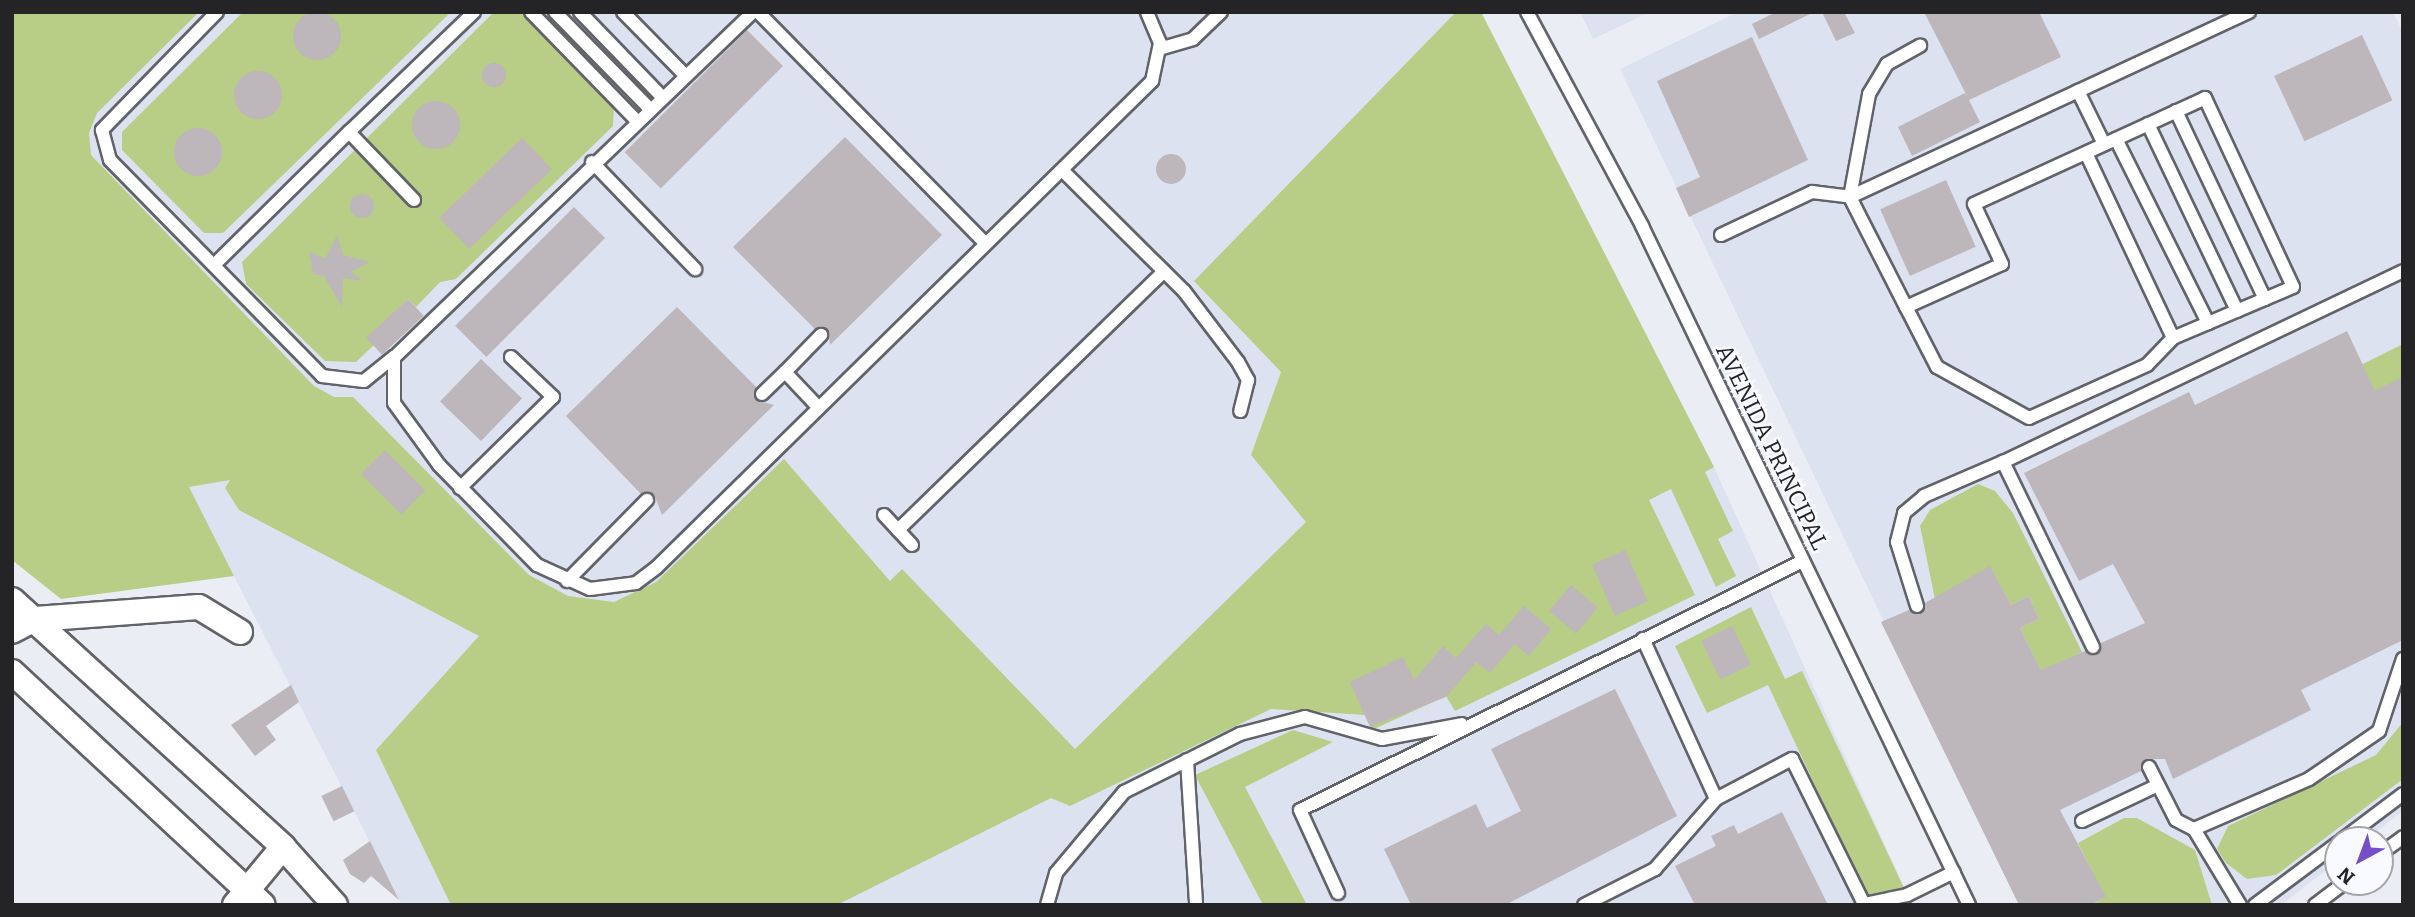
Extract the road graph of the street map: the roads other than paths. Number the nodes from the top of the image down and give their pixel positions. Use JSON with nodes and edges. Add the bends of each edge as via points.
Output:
{"nodes":[{"id":1,"x":218,"y":12,"type":"edge"},
{"id":2,"x":474,"y":12,"type":"edge"},
{"id":3,"x":531,"y":12,"type":"edge"},
{"id":4,"x":555,"y":12,"type":"edge"},
{"id":5,"x":580,"y":12,"type":"edge"},
{"id":6,"x":623,"y":12,"type":"edge"},
{"id":7,"x":756,"y":12,"type":"edge"},
{"id":8,"x":1147,"y":12,"type":"edge"},
{"id":9,"x":1221,"y":12,"type":"edge"},
{"id":10,"x":1527,"y":12,"type":"edge"},
{"id":11,"x":2249,"y":12,"type":"edge"},
{"id":12,"x":1920,"y":46,"type":"dead end"},
{"id":13,"x":1159,"y":49,"type":"junction"},
{"id":14,"x":685,"y":75,"type":"junction"},
{"id":15,"x":2078,"y":91,"type":"junction"},
{"id":16,"x":661,"y":96,"type":"junction"},
{"id":17,"x":648,"y":107,"type":"junction"},
{"id":18,"x":2176,"y":111,"type":"junction"},
{"id":19,"x":635,"y":119,"type":"junction"},
{"id":20,"x":2148,"y":124,"type":"junction"},
{"id":21,"x":349,"y":132,"type":"junction"},
{"id":22,"x":2110,"y":141,"type":"junction"},
{"id":23,"x":2085,"y":153,"type":"junction"},
{"id":24,"x":592,"y":162,"type":"junction"},
{"id":25,"x":1063,"y":171,"type":"junction"},
{"id":26,"x":1850,"y":197,"type":"junction"},
{"id":27,"x":414,"y":200,"type":"dead end"},
{"id":28,"x":1721,"y":235,"type":"dead end"},
{"id":29,"x":985,"y":243,"type":"junction"},
{"id":30,"x":214,"y":265,"type":"junction"},
{"id":31,"x":695,"y":269,"type":"dead end"},
{"id":32,"x":1164,"y":271,"type":"junction"},
{"id":33,"x":2403,"y":271,"type":"edge"},
{"id":34,"x":2265,"y":299,"type":"junction"},
{"id":35,"x":1906,"y":307,"type":"junction"},
{"id":36,"x":2237,"y":311,"type":"junction"},
{"id":37,"x":2208,"y":323,"type":"junction"},
{"id":38,"x":821,"y":335,"type":"dead end"},
{"id":39,"x":2173,"y":338,"type":"junction"},
{"id":40,"x":394,"y":356,"type":"junction"},
{"id":41,"x":511,"y":358,"type":"dead end"},
{"id":42,"x":785,"y":372,"type":"junction"},
{"id":43,"x":762,"y":394,"type":"dead end"},
{"id":44,"x":817,"y":406,"type":"junction"},
{"id":45,"x":1240,"y":411,"type":"dead end"},
{"id":46,"x":2003,"y":462,"type":"junction"},
{"id":47,"x":460,"y":488,"type":"junction"},
{"id":48,"x":647,"y":500,"type":"dead end"},
{"id":49,"x":884,"y":515,"type":"dead end"},
{"id":50,"x":898,"y":530,"type":"junction"},
{"id":51,"x":912,"y":545,"type":"dead end"},
{"id":52,"x":1803,"y":561,"type":"junction"},
{"id":53,"x":567,"y":581,"type":"junction"},
{"id":54,"x":12,"y":600,"type":"edge"},
{"id":55,"x":1917,"y":606,"type":"dead end"},
{"id":56,"x":35,"y":618,"type":"junction"},
{"id":57,"x":12,"y":631,"type":"edge"},
{"id":58,"x":240,"y":632,"type":"dead end"},
{"id":59,"x":1643,"y":639,"type":"junction"},
{"id":60,"x":2093,"y":647,"type":"dead end"},
{"id":61,"x":2403,"y":659,"type":"edge"},
{"id":62,"x":12,"y":673,"type":"edge"},
{"id":63,"x":1473,"y":722,"type":"junction"},
{"id":64,"x":1187,"y":761,"type":"junction"},
{"id":65,"x":2149,"y":767,"type":"dead end"},
{"id":66,"x":2158,"y":785,"type":"junction"},
{"id":67,"x":2403,"y":794,"type":"edge"},
{"id":68,"x":1716,"y":799,"type":"junction"},
{"id":69,"x":2082,"y":821,"type":"dead end"},
{"id":70,"x":2360,"y":826,"type":"edge"},
{"id":71,"x":2194,"y":829,"type":"junction"},
{"id":72,"x":283,"y":847,"type":"junction"},
{"id":73,"x":2324,"y":853,"type":"edge"},
{"id":74,"x":1954,"y":872,"type":"junction"},
{"id":75,"x":1339,"y":893,"type":"dead end"},
{"id":76,"x":249,"y":900,"type":"edge"},
{"id":77,"x":335,"y":905,"type":"edge"},
{"id":78,"x":1047,"y":905,"type":"edge"},
{"id":79,"x":1196,"y":905,"type":"edge"},
{"id":80,"x":1584,"y":905,"type":"edge"},
{"id":81,"x":1969,"y":905,"type":"edge"},
{"id":82,"x":2240,"y":905,"type":"edge"},
{"id":83,"x":2255,"y":905,"type":"edge"}],
"edges":[{"from":1,"to":30,"type":"lane","via":[[102,130],[110,160]]},
{"from":2,"to":21,"type":"lane"},
{"from":3,"to":19,"type":"lane"},
{"from":4,"to":17,"type":"lane"},
{"from":5,"to":16,"type":"lane"},
{"from":6,"to":14,"type":"lane"},
{"from":7,"to":14,"type":"lane"},
{"from":7,"to":29,"type":"lane"},
{"from":8,"to":13,"type":"lane"},
{"from":9,"to":13,"type":"lane","via":[[1193,39]]},
{"from":10,"to":52,"type":"lane","name":"AVENIDA PRINCIPAL","via":[[1642,226]]},
{"from":11,"to":15,"type":"lane"},
{"from":12,"to":26,"type":"lane","via":[[1887,64],[1869,94]]},
{"from":13,"to":25,"type":"lane","via":[[1152,81]]},
{"from":14,"to":16,"type":"lane"},
{"from":15,"to":22,"type":"lane"},
{"from":15,"to":26,"type":"lane"},
{"from":16,"to":17,"type":"lane"},
{"from":17,"to":19,"type":"lane"},
{"from":18,"to":20,"type":"lane"},
{"from":18,"to":34,"type":"lane"},
{"from":18,"to":34,"type":"lane","via":[[2205,98],[2293,287]]},
{"from":19,"to":24,"type":"lane"},
{"from":20,"to":22,"type":"lane"},
{"from":20,"to":36,"type":"lane"},
{"from":21,"to":27,"type":"lane"},
{"from":21,"to":30,"type":"lane"},
{"from":22,"to":23,"type":"lane"},
{"from":22,"to":37,"type":"lane"},
{"from":23,"to":35,"type":"lane","via":[[1974,204],[2002,264]]},
{"from":23,"to":39,"type":"lane"},
{"from":24,"to":31,"type":"lane"},
{"from":24,"to":40,"type":"lane"},
{"from":25,"to":29,"type":"lane"},
{"from":25,"to":32,"type":"lane"},
{"from":26,"to":28,"type":"lane","via":[[1812,192]]},
{"from":26,"to":35,"type":"lane"},
{"from":29,"to":44,"type":"lane"},
{"from":30,"to":40,"type":"lane","via":[[322,376],[364,381]]},
{"from":32,"to":45,"type":"lane","via":[[1248,380]]},
{"from":32,"to":50,"type":"lane"},
{"from":33,"to":46,"type":"lane"},
{"from":34,"to":36,"type":"lane"},
{"from":35,"to":39,"type":"lane","via":[[1937,368],[2029,418],[2147,365]]},
{"from":36,"to":37,"type":"lane"},
{"from":37,"to":39,"type":"lane"},
{"from":38,"to":42,"type":"lane"},
{"from":40,"to":47,"type":"lane","via":[[394,403]]},
{"from":41,"to":47,"type":"lane","via":[[553,397]]},
{"from":42,"to":43,"type":"lane"},
{"from":42,"to":44,"type":"lane"},
{"from":44,"to":53,"type":"lane","via":[[636,583],[610,590]]},
{"from":46,"to":55,"type":"lane","via":[[1924,496],[1904,513],[1897,542]]},
{"from":46,"to":60,"type":"lane"},
{"from":47,"to":53,"type":"lane","via":[[537,565]]},
{"from":48,"to":53,"type":"lane"},
{"from":49,"to":50,"type":"lane"},
{"from":50,"to":51,"type":"lane"},
{"from":52,"to":59,"type":"lane"},
{"from":52,"to":74,"type":"lane","name":"AVENIDA PRINCIPAL"},
{"from":54,"to":56,"type":"street"},
{"from":56,"to":57,"type":"street"},
{"from":56,"to":58,"type":"street","via":[[199,607]]},
{"from":56,"to":72,"type":"street"},
{"from":59,"to":63,"type":"lane"},
{"from":59,"to":68,"type":"lane"},
{"from":61,"to":71,"type":"lane","via":[[2379,731],[2309,779]]},
{"from":62,"to":76,"type":"street"},
{"from":63,"to":64,"type":"lane","via":[[1382,739],[1305,717],[1240,734]]},
{"from":63,"to":75,"type":"lane","via":[[1300,810]]},
{"from":64,"to":78,"type":"lane","via":[[1124,792],[1056,873]]},
{"from":64,"to":79,"type":"lane"},
{"from":65,"to":66,"type":"lane"},
{"from":66,"to":69,"type":"lane"},
{"from":66,"to":71,"type":"lane","via":[[2176,820]]},
{"from":67,"to":70,"type":"lane"},
{"from":68,"to":74,"type":"lane","via":[[1792,759],[1864,904],[1907,895]]},
{"from":68,"to":80,"type":"lane","via":[[1655,869]]},
{"from":71,"to":82,"type":"lane"},
{"from":72,"to":76,"type":"street"},
{"from":72,"to":77,"type":"street"},
{"from":73,"to":83,"type":"lane"},
{"from":74,"to":81,"type":"lane","name":"AVENIDA PRINCIPAL"}]}
